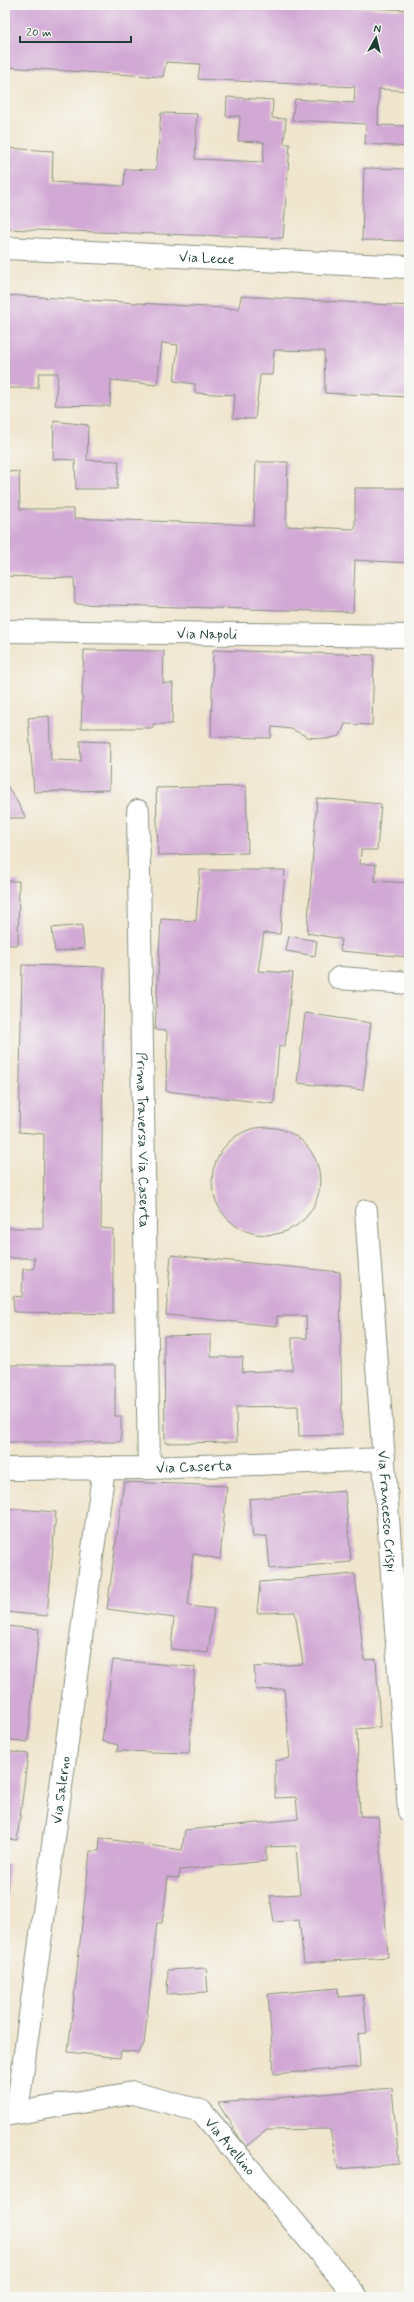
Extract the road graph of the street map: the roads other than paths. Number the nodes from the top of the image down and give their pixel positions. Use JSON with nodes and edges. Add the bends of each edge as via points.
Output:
{"nodes":[{"id":1,"x":5,"y":248,"type":"edge"},
{"id":2,"x":409,"y":267,"type":"edge"},
{"id":3,"x":5,"y":631,"type":"edge"},
{"id":4,"x":409,"y":636,"type":"edge"},
{"id":5,"x":138,"y":811,"type":"dead end"},
{"id":6,"x":339,"y":978,"type":"dead end"},
{"id":7,"x":409,"y":983,"type":"edge"},
{"id":8,"x":366,"y":1211,"type":"dead end"},
{"id":9,"x":384,"y":1459,"type":"junction"},
{"id":10,"x":104,"y":1468,"type":"junction"},
{"id":11,"x":149,"y":1468,"type":"junction"},
{"id":12,"x":5,"y":1469,"type":"edge"},
{"id":13,"x":403,"y":1648,"type":"edge"},
{"id":14,"x":409,"y":1811,"type":"edge"},
{"id":15,"x":11,"y":2113,"type":"edge"},
{"id":16,"x":357,"y":2297,"type":"edge"}],
"edges":[{"from":1,"to":2,"type":"street","name":"Via Lecce"},
{"from":3,"to":4,"type":"street","name":"Via Napoli"},
{"from":5,"to":11,"type":"street","name":"Prima Traversa Via Caserta"},
{"from":6,"to":7,"type":"street"},
{"from":8,"to":9,"type":"street","name":"Via Francesco Crispi"},
{"from":9,"to":11,"type":"street","name":"Via Caserta"},
{"from":9,"to":13,"type":"street","name":"Via Francesco Crispi"},
{"from":10,"to":11,"type":"street","name":"Via Caserta"},
{"from":10,"to":12,"type":"street","name":"Via Caserta"},
{"from":10,"to":15,"type":"street","name":"Via Salerno"},
{"from":13,"to":14,"type":"street","name":"Via Francesco Crispi"},
{"from":15,"to":16,"type":"street","name":"Via Avellino","via":[[133,2093],[201,2111]]}]}
